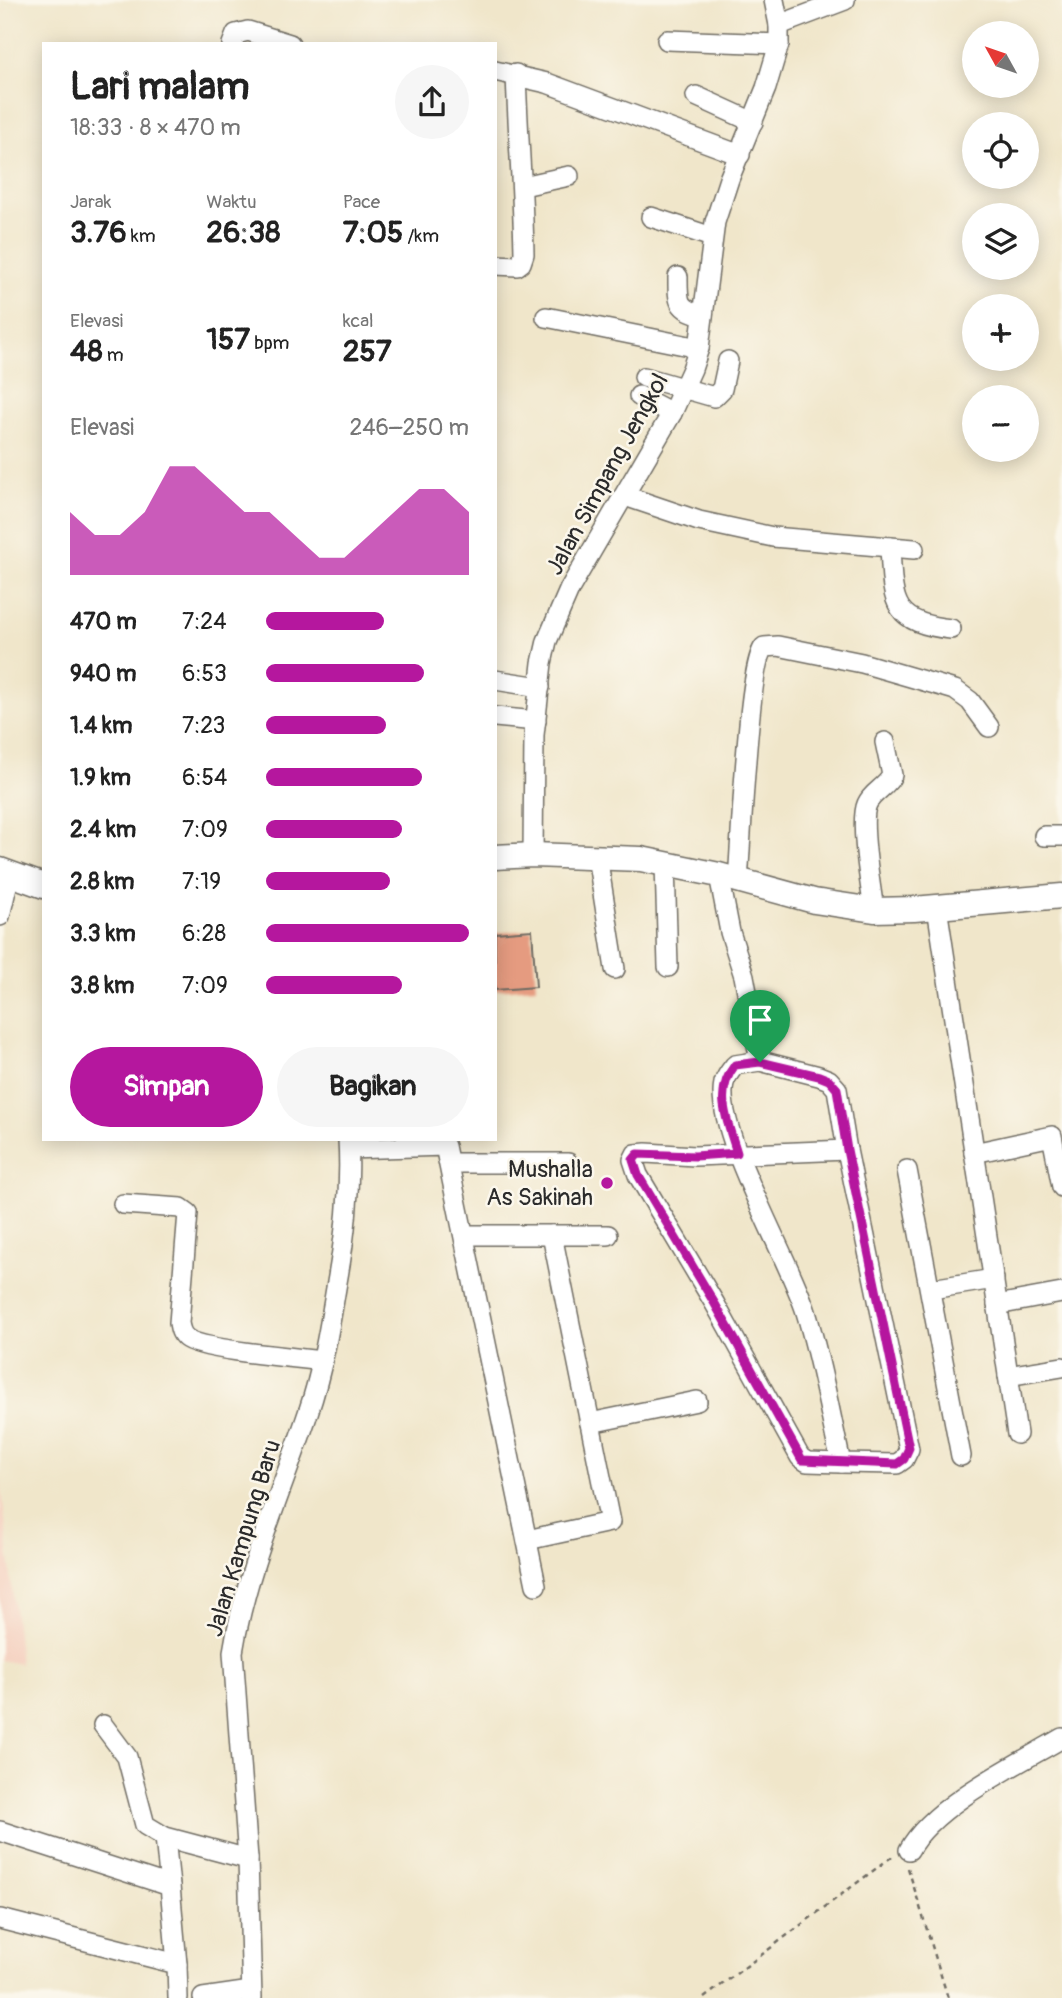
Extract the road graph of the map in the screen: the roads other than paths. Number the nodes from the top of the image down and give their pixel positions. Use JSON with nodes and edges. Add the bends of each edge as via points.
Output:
{"nodes":[{"id":1,"x":774,"y":0,"type":"edge"},
{"id":2,"x":845,"y":0,"type":"edge"},
{"id":3,"x":779,"y":35,"type":"junction"},
{"id":4,"x":667,"y":40,"type":"dead end"},
{"id":5,"x":233,"y":42,"type":"edge"},
{"id":6,"x":284,"y":42,"type":"edge"},
{"id":7,"x":497,"y":71,"type":"edge"},
{"id":8,"x":516,"y":75,"type":"junction"},
{"id":9,"x":696,"y":96,"type":"dead end"},
{"id":10,"x":753,"y":122,"type":"junction"},
{"id":11,"x":740,"y":155,"type":"junction"},
{"id":12,"x":569,"y":176,"type":"dead end"},
{"id":13,"x":523,"y":186,"type":"junction"},
{"id":14,"x":650,"y":216,"type":"dead end"},
{"id":15,"x":712,"y":237,"type":"junction"},
{"id":16,"x":497,"y":265,"type":"edge"},
{"id":17,"x":678,"y":277,"type":"dead end"},
{"id":18,"x":703,"y":315,"type":"junction"},
{"id":19,"x":545,"y":317,"type":"dead end"},
{"id":20,"x":699,"y":348,"type":"junction"},
{"id":21,"x":728,"y":361,"type":"dead end"},
{"id":22,"x":684,"y":388,"type":"junction"},
{"id":23,"x":673,"y":413,"type":"junction"},
{"id":24,"x":625,"y":496,"type":"junction"},
{"id":25,"x":890,"y":547,"type":"junction"},
{"id":26,"x":914,"y":549,"type":"dead end"},
{"id":27,"x":951,"y":629,"type":"dead end"},
{"id":28,"x":497,"y":680,"type":"edge"},
{"id":29,"x":540,"y":687,"type":"junction"},
{"id":30,"x":497,"y":717,"type":"edge"},
{"id":31,"x":536,"y":721,"type":"junction"},
{"id":32,"x":989,"y":727,"type":"dead end"},
{"id":33,"x":885,"y":742,"type":"dead end"},
{"id":34,"x":533,"y":855,"type":"junction"},
{"id":35,"x":597,"y":856,"type":"junction"},
{"id":36,"x":497,"y":857,"type":"edge"},
{"id":37,"x":665,"y":863,"type":"junction"},
{"id":38,"x":5,"y":871,"type":"edge"},
{"id":39,"x":729,"y":878,"type":"junction"},
{"id":40,"x":42,"y":885,"type":"edge"},
{"id":41,"x":1062,"y":896,"type":"edge"},
{"id":42,"x":937,"y":907,"type":"junction"},
{"id":43,"x":874,"y":910,"type":"junction"},
{"id":44,"x":0,"y":916,"type":"edge"},
{"id":45,"x":668,"y":967,"type":"dead end"},
{"id":46,"x":615,"y":968,"type":"dead end"},
{"id":47,"x":760,"y":1062,"type":"junction"},
{"id":48,"x":348,"y":1144,"type":"edge"},
{"id":49,"x":847,"y":1150,"type":"junction"},
{"id":50,"x":737,"y":1153,"type":"junction"},
{"id":51,"x":974,"y":1153,"type":"junction"},
{"id":52,"x":449,"y":1163,"type":"junction"},
{"id":53,"x":568,"y":1163,"type":"dead end"},
{"id":54,"x":907,"y":1170,"type":"dead end"},
{"id":55,"x":1062,"y":1187,"type":"edge"},
{"id":56,"x":123,"y":1204,"type":"dead end"},
{"id":57,"x":464,"y":1235,"type":"junction"},
{"id":58,"x":552,"y":1235,"type":"junction"},
{"id":59,"x":608,"y":1235,"type":"dead end"},
{"id":60,"x":994,"y":1279,"type":"junction"},
{"id":61,"x":931,"y":1289,"type":"junction"},
{"id":62,"x":1062,"y":1293,"type":"edge"},
{"id":63,"x":998,"y":1305,"type":"junction"},
{"id":64,"x":323,"y":1361,"type":"junction"},
{"id":65,"x":1062,"y":1367,"type":"edge"},
{"id":66,"x":1008,"y":1376,"type":"junction"},
{"id":67,"x":697,"y":1401,"type":"dead end"},
{"id":68,"x":590,"y":1423,"type":"junction"},
{"id":69,"x":1017,"y":1434,"type":"dead end"},
{"id":70,"x":961,"y":1456,"type":"dead end"},
{"id":71,"x":841,"y":1463,"type":"junction"},
{"id":72,"x":527,"y":1539,"type":"junction"},
{"id":73,"x":536,"y":1585,"type":"dead end"},
{"id":74,"x":103,"y":1725,"type":"dead end"},
{"id":75,"x":1062,"y":1738,"type":"edge"},
{"id":76,"x":0,"y":1831,"type":"edge"},
{"id":77,"x":166,"y":1837,"type":"junction"},
{"id":78,"x":909,"y":1850,"type":"road end"},
{"id":79,"x":248,"y":1859,"type":"junction"},
{"id":80,"x":170,"y":1886,"type":"junction"},
{"id":81,"x":0,"y":1919,"type":"edge"},
{"id":82,"x":177,"y":1964,"type":"junction"},
{"id":83,"x":252,"y":1994,"type":"edge"},
{"id":84,"x":178,"y":1998,"type":"edge"},
{"id":85,"x":203,"y":1998,"type":"edge"}],
"edges":[{"from":1,"to":3,"type":"street","name":"Jalan Simpang Jengkol"},
{"from":2,"to":3,"type":"street"},
{"from":3,"to":4,"type":"street"},
{"from":3,"to":10,"type":"street","name":"Jalan Simpang Jengkol"},
{"from":5,"to":6,"type":"street","via":[[238,33],[248,31]]},
{"from":7,"to":8,"type":"street"},
{"from":8,"to":11,"type":"street","via":[[611,105]]},
{"from":8,"to":13,"type":"street"},
{"from":9,"to":10,"type":"street"},
{"from":10,"to":11,"type":"street","name":"Jalan Simpang Jengkol"},
{"from":11,"to":15,"type":"street","name":"Jalan Simpang Jengkol"},
{"from":12,"to":13,"type":"street"},
{"from":13,"to":16,"type":"street","via":[[523,260],[514,267]]},
{"from":14,"to":15,"type":"street"},
{"from":15,"to":18,"type":"street","name":"Jalan Simpang Jengkol"},
{"from":17,"to":18,"type":"street","via":[[679,303]]},
{"from":18,"to":20,"type":"street","name":"Jalan Simpang Jengkol"},
{"from":19,"to":20,"type":"street"},
{"from":20,"to":22,"type":"street","name":"Jalan Simpang Jengkol"},
{"from":21,"to":22,"type":"street","via":[[722,389],[713,397]]},
{"from":22,"to":23,"type":"street","name":"Jalan Simpang Jengkol"},
{"from":22,"to":23,"type":"street","via":[[642,387]]},
{"from":23,"to":24,"type":"street","name":"Jalan Simpang Jengkol"},
{"from":24,"to":25,"type":"street","via":[[699,521],[773,537]]},
{"from":24,"to":29,"type":"street","name":"Jalan Simpang Jengkol","via":[[555,621]]},
{"from":25,"to":26,"type":"street"},
{"from":25,"to":27,"type":"street","via":[[892,586],[902,612],[924,625]]},
{"from":28,"to":29,"type":"street"},
{"from":29,"to":31,"type":"street","name":"Jalan Simpang Jengkol"},
{"from":30,"to":31,"type":"street"},
{"from":31,"to":34,"type":"street","name":"Jalan Simpang Jengkol"},
{"from":32,"to":39,"type":"street","via":[[967,697],[946,686],[862,663],[764,647],[757,658]]},
{"from":33,"to":43,"type":"street","via":[[892,775],[866,806]]},
{"from":34,"to":35,"type":"main road"},
{"from":34,"to":36,"type":"main road"},
{"from":35,"to":37,"type":"main road"},
{"from":35,"to":46,"type":"street"},
{"from":37,"to":39,"type":"main road"},
{"from":37,"to":45,"type":"street"},
{"from":38,"to":40,"type":"main road"},
{"from":38,"to":44,"type":"street"},
{"from":39,"to":43,"type":"main road","via":[[814,901]]},
{"from":39,"to":47,"type":"street","via":[[730,932],[744,976]]},
{"from":41,"to":42,"type":"main road"},
{"from":42,"to":43,"type":"main road"},
{"from":42,"to":51,"type":"street"},
{"from":47,"to":49,"type":"street","via":[[819,1076],[835,1086]]},
{"from":47,"to":50,"type":"street","via":[[735,1065],[724,1084],[724,1108]]},
{"from":48,"to":52,"type":"street","via":[[445,1146]]},
{"from":48,"to":64,"type":"street","name":"Jalan Kampung Baru","via":[[348,1215]]},
{"from":49,"to":50,"type":"street"},
{"from":49,"to":71,"type":"street","via":[[909,1448],[897,1464]]},
{"from":50,"to":71,"type":"street","via":[[806,1311]]},
{"from":50,"to":71,"type":"street","via":[[646,1153],[636,1154],[633,1160],[800,1457],[807,1462]]},
{"from":51,"to":55,"type":"street","via":[[1052,1136]]},
{"from":51,"to":60,"type":"street"},
{"from":52,"to":53,"type":"street"},
{"from":52,"to":57,"type":"street"},
{"from":54,"to":61,"type":"street"},
{"from":56,"to":64,"type":"street","via":[[181,1208],[188,1213],[179,1323],[187,1339]]},
{"from":57,"to":58,"type":"street"},
{"from":57,"to":72,"type":"street"},
{"from":58,"to":59,"type":"street"},
{"from":58,"to":68,"type":"street"},
{"from":60,"to":61,"type":"street"},
{"from":60,"to":63,"type":"street"},
{"from":61,"to":70,"type":"street"},
{"from":62,"to":63,"type":"street"},
{"from":63,"to":66,"type":"street"},
{"from":64,"to":79,"type":"street","name":"Jalan Kampung Baru","via":[[236,1630],[233,1652]]},
{"from":65,"to":66,"type":"street"},
{"from":66,"to":69,"type":"street"},
{"from":67,"to":68,"type":"street"},
{"from":68,"to":72,"type":"street","via":[[610,1522]]},
{"from":72,"to":73,"type":"street"},
{"from":74,"to":77,"type":"street","via":[[127,1757],[145,1825]]},
{"from":75,"to":78,"type":"street","via":[[942,1813]]},
{"from":76,"to":80,"type":"street"},
{"from":77,"to":79,"type":"street"},
{"from":77,"to":80,"type":"street"},
{"from":79,"to":83,"type":"street","name":"Jalan Kampung Baru"},
{"from":80,"to":82,"type":"street"},
{"from":81,"to":82,"type":"street"},
{"from":82,"to":84,"type":"street"},
{"from":83,"to":85,"type":"street"}]}
